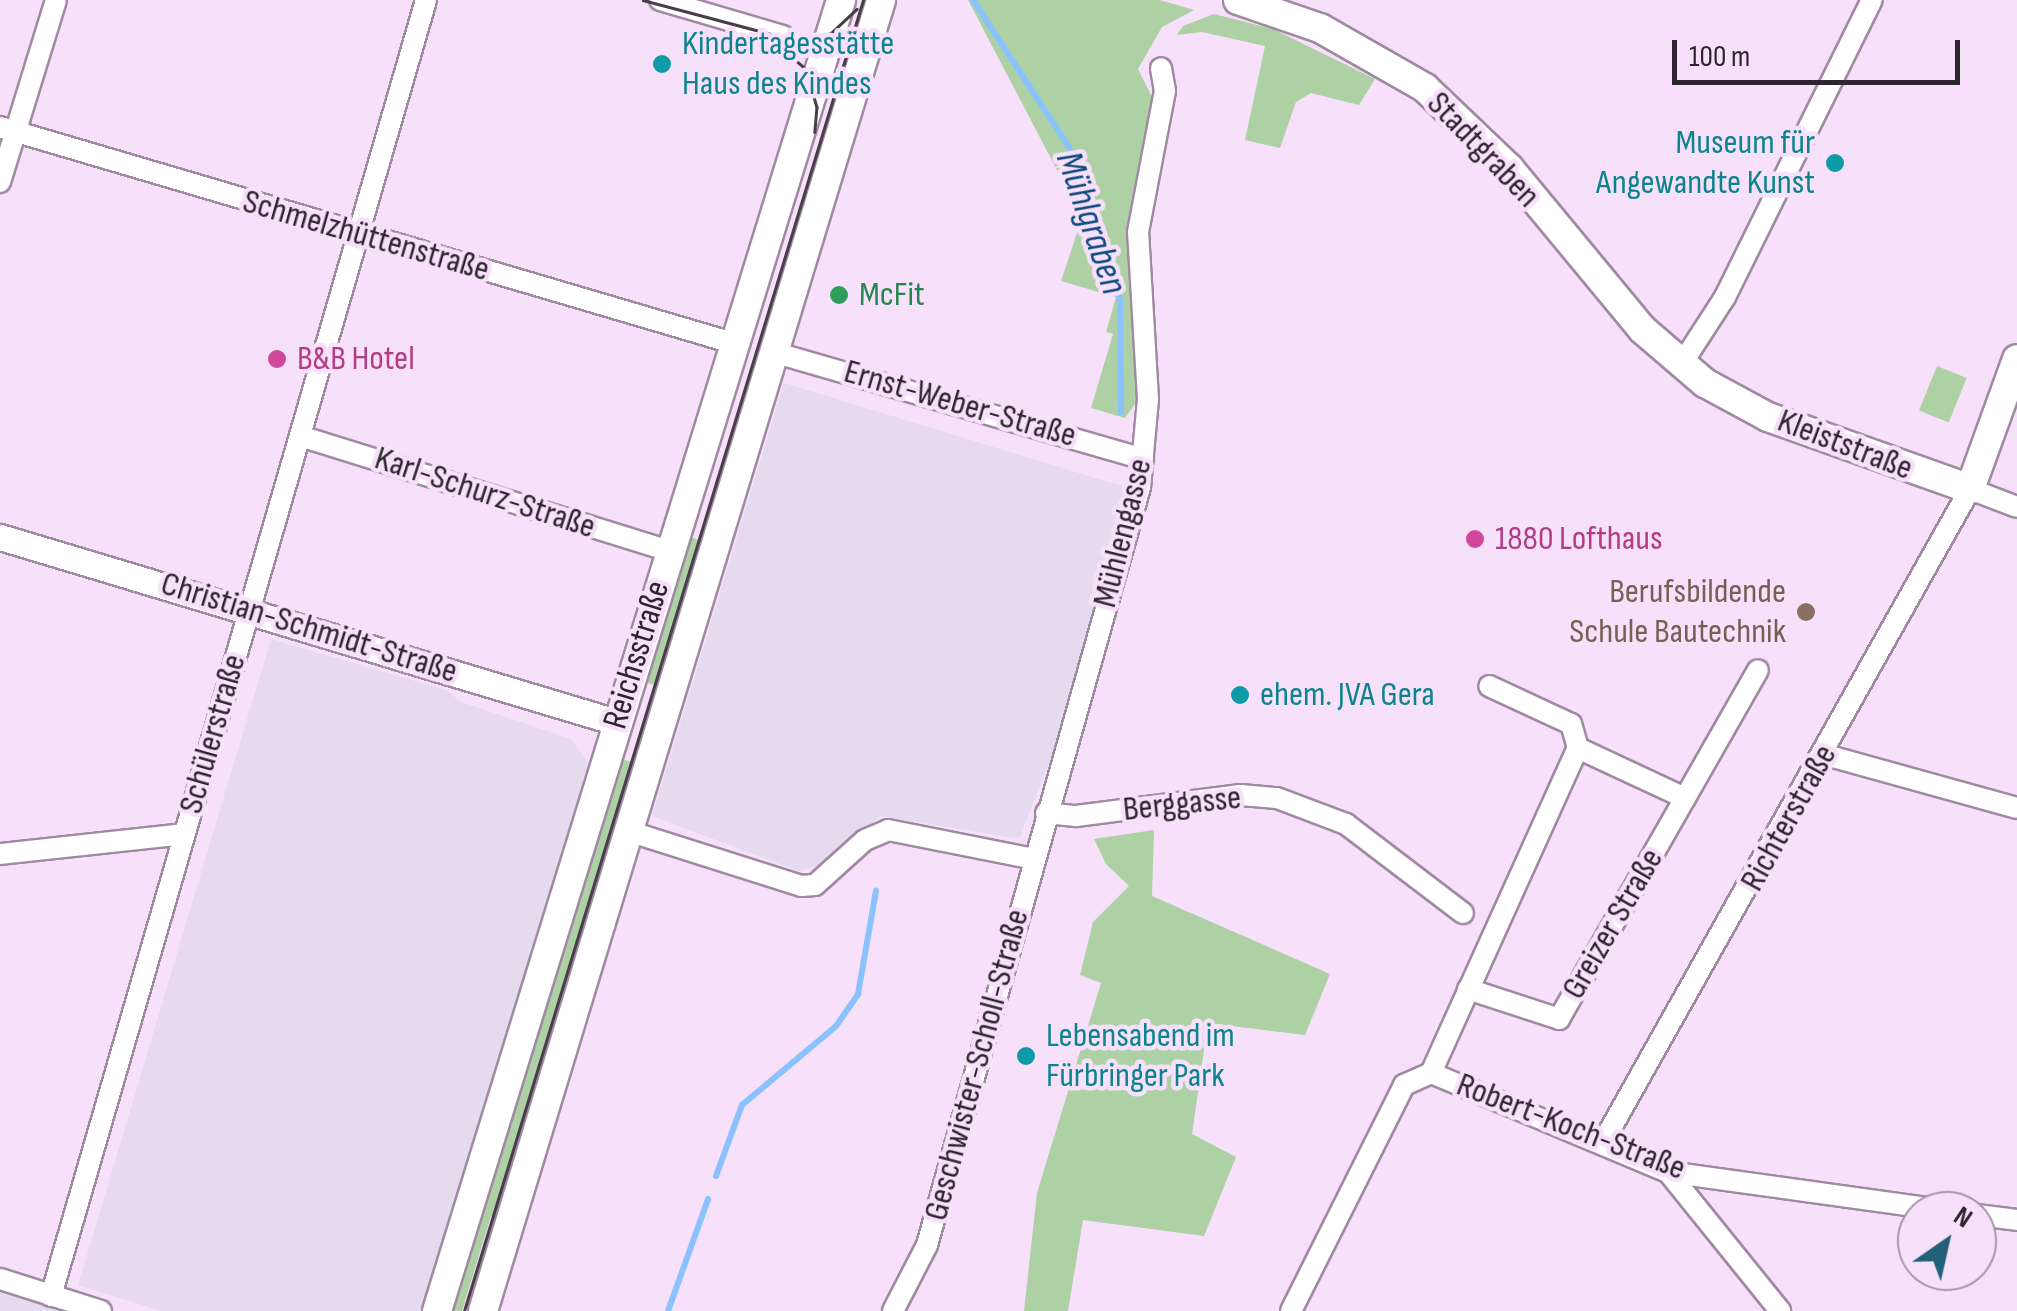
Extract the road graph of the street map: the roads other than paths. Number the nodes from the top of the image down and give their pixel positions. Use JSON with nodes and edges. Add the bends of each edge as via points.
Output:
{"nodes":[{"id":1,"x":56,"y":0,"type":"edge"},
{"id":2,"x":426,"y":0,"type":"edge"},
{"id":3,"x":660,"y":0,"type":"edge"},
{"id":4,"x":841,"y":0,"type":"edge"},
{"id":5,"x":882,"y":0,"type":"edge"},
{"id":6,"x":1238,"y":0,"type":"edge"},
{"id":7,"x":1872,"y":0,"type":"edge"},
{"id":8,"x":782,"y":36,"type":"dead end"},
{"id":9,"x":1161,"y":68,"type":"dead end"},
{"id":10,"x":8,"y":128,"type":"edge"},
{"id":11,"x":0,"y":182,"type":"edge"},
{"id":12,"x":358,"y":234,"type":"junction"},
{"id":13,"x":734,"y":343,"type":"junction"},
{"id":14,"x":776,"y":352,"type":"junction"},
{"id":15,"x":2017,"y":359,"type":"edge"},
{"id":16,"x":1681,"y":365,"type":"junction"},
{"id":17,"x":300,"y":436,"type":"junction"},
{"id":18,"x":1143,"y":459,"type":"junction"},
{"id":19,"x":1970,"y":489,"type":"junction"},
{"id":20,"x":2017,"y":507,"type":"edge"},
{"id":21,"x":0,"y":537,"type":"edge"},
{"id":22,"x":670,"y":552,"type":"junction"},
{"id":23,"x":249,"y":610,"type":"junction"},
{"id":24,"x":1758,"y":670,"type":"dead end"},
{"id":25,"x":1489,"y":686,"type":"dead end"},
{"id":26,"x":616,"y":722,"type":"junction"},
{"id":27,"x":656,"y":734,"type":"junction"},
{"id":28,"x":1578,"y":748,"type":"junction"},
{"id":29,"x":1826,"y":755,"type":"junction"},
{"id":30,"x":1685,"y":798,"type":"junction"},
{"id":31,"x":2017,"y":808,"type":"edge"},
{"id":32,"x":1046,"y":814,"type":"junction"},
{"id":33,"x":628,"y":831,"type":"junction"},
{"id":34,"x":184,"y":834,"type":"junction"},
{"id":35,"x":0,"y":854,"type":"edge"},
{"id":36,"x":1034,"y":859,"type":"junction"},
{"id":37,"x":1463,"y":913,"type":"dead end"},
{"id":38,"x":1468,"y":989,"type":"junction"},
{"id":39,"x":1430,"y":1072,"type":"junction"},
{"id":40,"x":1602,"y":1144,"type":"junction"},
{"id":41,"x":1668,"y":1172,"type":"junction"},
{"id":42,"x":1897,"y":1204,"type":"edge"},
{"id":43,"x":0,"y":1279,"type":"edge"},
{"id":44,"x":51,"y":1296,"type":"junction"},
{"id":45,"x":101,"y":1311,"type":"edge"},
{"id":46,"x":438,"y":1311,"type":"edge"},
{"id":47,"x":483,"y":1311,"type":"edge"},
{"id":48,"x":893,"y":1311,"type":"edge"},
{"id":49,"x":1291,"y":1311,"type":"edge"},
{"id":50,"x":1780,"y":1311,"type":"edge"}],
"edges":[{"from":1,"to":10,"type":"street"},
{"from":2,"to":12,"type":"street","name":"Schülerstraße"},
{"from":3,"to":8,"type":"street"},
{"from":4,"to":13,"type":"main road","name":"Reichsstraße"},
{"from":5,"to":14,"type":"main road","name":"Reichsstraße"},
{"from":6,"to":16,"type":"main road","name":"Stadtgraben","via":[[1320,28],[1426,88],[1483,139],[1595,279]]},
{"from":7,"to":16,"type":"street","via":[[1724,297]]},
{"from":9,"to":18,"type":"street","name":"Mühlengasse","via":[[1165,91],[1138,232],[1148,399]]},
{"from":10,"to":11,"type":"street"},
{"from":10,"to":12,"type":"street","name":"Schmelzhüttenstraße"},
{"from":12,"to":13,"type":"street","name":"Schmelzhüttenstraße"},
{"from":12,"to":17,"type":"street","name":"Schülerstraße"},
{"from":13,"to":14,"type":"main road"},
{"from":13,"to":22,"type":"main road","name":"Reichsstraße"},
{"from":14,"to":18,"type":"street","name":"Ernst-Weber-Straße"},
{"from":14,"to":27,"type":"main road","name":"Reichsstraße"},
{"from":15,"to":19,"type":"main road"},
{"from":16,"to":19,"type":"main road","name":"Kleiststraße","via":[[1768,417]]},
{"from":17,"to":22,"type":"street","name":"Karl-Schurz-Straße"},
{"from":17,"to":23,"type":"street","name":"Schülerstraße"},
{"from":18,"to":32,"type":"street","name":"Mühlengasse"},
{"from":19,"to":20,"type":"street","name":"Kleiststraße"},
{"from":19,"to":29,"type":"street","name":"Richterstraße"},
{"from":21,"to":23,"type":"street","name":"Christian-Schmidt-Straße"},
{"from":22,"to":26,"type":"main road","name":"Reichsstraße"},
{"from":23,"to":26,"type":"street","name":"Christian-Schmidt-Straße"},
{"from":23,"to":34,"type":"street","name":"Schülerstraße"},
{"from":24,"to":30,"type":"street","name":"Greizer Straße"},
{"from":25,"to":28,"type":"street","via":[[1571,724]]},
{"from":26,"to":27,"type":"main road"},
{"from":26,"to":46,"type":"main road","name":"Reichsstraße"},
{"from":27,"to":33,"type":"main road","name":"Reichsstraße"},
{"from":28,"to":30,"type":"street"},
{"from":28,"to":38,"type":"street"},
{"from":29,"to":31,"type":"street"},
{"from":29,"to":40,"type":"street","name":"Richterstraße"},
{"from":30,"to":38,"type":"street","name":"Greizer Straße","via":[[1559,1019]]},
{"from":32,"to":36,"type":"street","name":"Geschwister-Scholl-Straße"},
{"from":32,"to":37,"type":"street","name":"Berggasse","via":[[1277,798],[1346,824]]},
{"from":33,"to":36,"type":"street","via":[[801,886],[815,885],[865,840],[888,830]]},
{"from":33,"to":47,"type":"main road","name":"Reichsstraße"},
{"from":34,"to":35,"type":"street"},
{"from":34,"to":44,"type":"street","name":"Schülerstraße"},
{"from":36,"to":48,"type":"street","name":"Geschwister-Scholl-Straße","via":[[928,1245]]},
{"from":38,"to":39,"type":"street"},
{"from":39,"to":40,"type":"street","name":"Robert-Koch-Straße"},
{"from":39,"to":49,"type":"street","via":[[1404,1085]]},
{"from":40,"to":41,"type":"street","name":"Robert-Koch-Straße"},
{"from":41,"to":42,"type":"street","name":"Robert-Koch-Straße"},
{"from":41,"to":50,"type":"street"},
{"from":43,"to":44,"type":"street"},
{"from":44,"to":45,"type":"street"}]}
